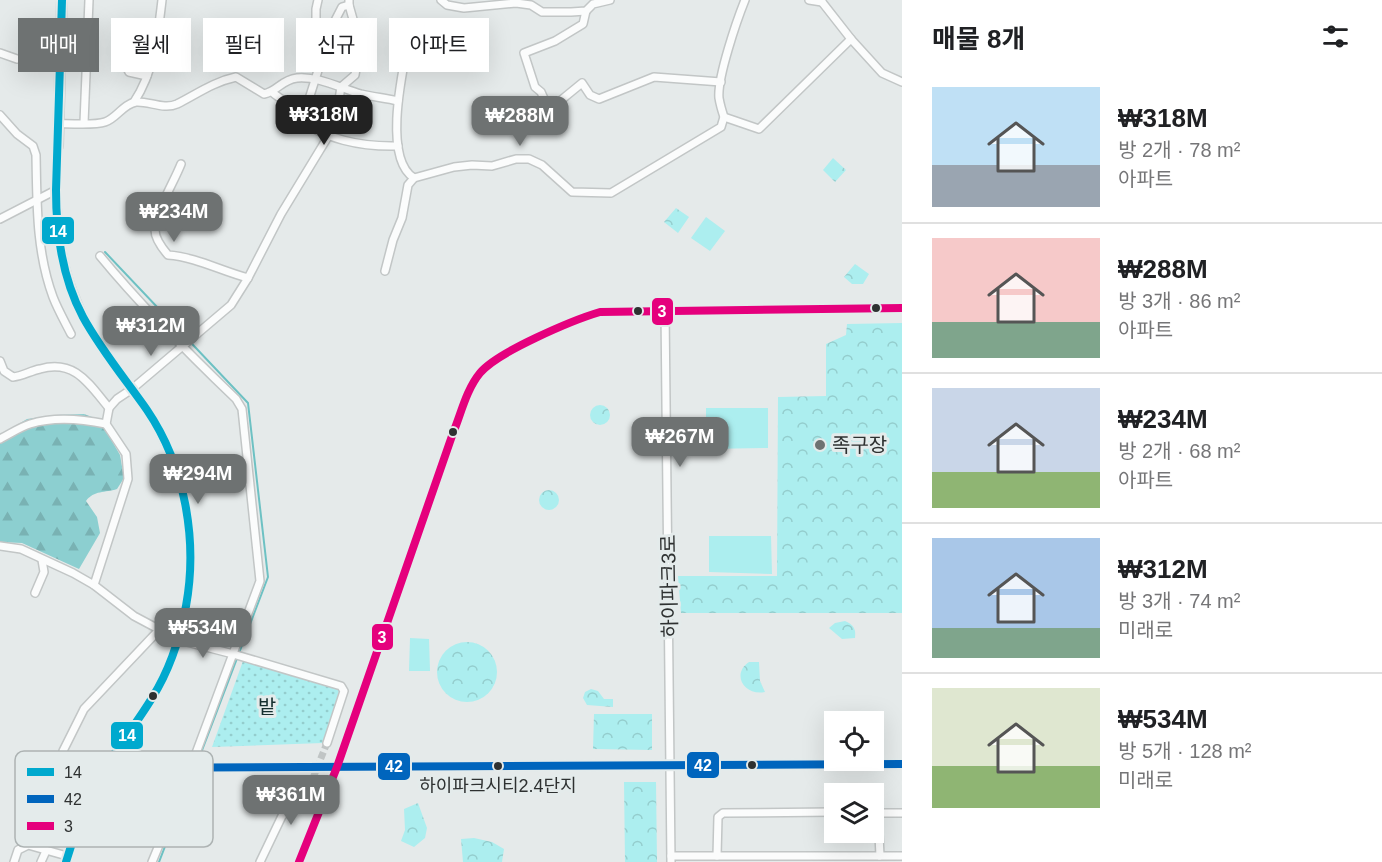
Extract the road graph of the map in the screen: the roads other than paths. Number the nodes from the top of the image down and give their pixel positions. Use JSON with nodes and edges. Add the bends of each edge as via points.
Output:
{"nodes":[{"id":1,"x":62,"y":0,"type":"edge"},
{"id":2,"x":89,"y":0,"type":"edge"},
{"id":3,"x":162,"y":0,"type":"edge"},
{"id":4,"x":318,"y":0,"type":"edge"},
{"id":5,"x":441,"y":0,"type":"edge"},
{"id":6,"x":610,"y":0,"type":"edge"},
{"id":7,"x":745,"y":0,"type":"edge"},
{"id":8,"x":809,"y":0,"type":"edge"},
{"id":9,"x":823,"y":1,"type":"edge"},
{"id":10,"x":349,"y":2,"type":"edge"},
{"id":11,"x":586,"y":11,"type":"junction"},
{"id":12,"x":62,"y":18,"type":"edge"},
{"id":13,"x":88,"y":18,"type":"edge"},
{"id":14,"x":159,"y":18,"type":"edge"},
{"id":15,"x":316,"y":18,"type":"edge"},
{"id":16,"x":336,"y":18,"type":"edge"},
{"id":17,"x":851,"y":39,"type":"junction"},
{"id":18,"x":0,"y":52,"type":"edge"},
{"id":19,"x":18,"y":59,"type":"edge"},
{"id":20,"x":60,"y":72,"type":"edge"},
{"id":21,"x":86,"y":72,"type":"edge"},
{"id":22,"x":129,"y":72,"type":"edge"},
{"id":23,"x":149,"y":72,"type":"edge"},
{"id":24,"x":318,"y":72,"type":"edge"},
{"id":25,"x":403,"y":72,"type":"edge"},
{"id":26,"x":147,"y":76,"type":"junction"},
{"id":27,"x":316,"y":79,"type":"junction"},
{"id":28,"x":721,"y":82,"type":"junction"},
{"id":29,"x":902,"y":82,"type":"edge"},
{"id":30,"x":342,"y":87,"type":"junction"},
{"id":31,"x":272,"y":92,"type":"junction"},
{"id":32,"x":398,"y":101,"type":"junction"},
{"id":33,"x":134,"y":102,"type":"junction"},
{"id":34,"x":0,"y":115,"type":"edge"},
{"id":35,"x":724,"y":117,"type":"junction"},
{"id":36,"x":302,"y":121,"type":"junction"},
{"id":37,"x":84,"y":123,"type":"junction"},
{"id":38,"x":58,"y":124,"type":"junction"},
{"id":39,"x":329,"y":135,"type":"junction"},
{"id":40,"x":58,"y":146,"type":"joint"},
{"id":41,"x":399,"y":146,"type":"junction"},
{"id":42,"x":181,"y":164,"type":"dead end"},
{"id":43,"x":414,"y":178,"type":"junction"},
{"id":44,"x":56,"y":190,"type":"junction"},
{"id":45,"x":37,"y":201,"type":"junction"},
{"id":46,"x":0,"y":219,"type":"edge"},
{"id":47,"x":100,"y":256,"type":"dead end"},
{"id":48,"x":385,"y":271,"type":"dead end"},
{"id":49,"x":248,"y":278,"type":"junction"},
{"id":50,"x":902,"y":308,"type":"edge"},
{"id":51,"x":665,"y":310,"type":"junction"},
{"id":52,"x":71,"y":334,"type":"dead end"},
{"id":53,"x":184,"y":345,"type":"junction"},
{"id":54,"x":0,"y":361,"type":"edge"},
{"id":55,"x":132,"y":389,"type":"junction"},
{"id":56,"x":109,"y":408,"type":"junction"},
{"id":57,"x":106,"y":424,"type":"junction"},
{"id":58,"x":0,"y":439,"type":"edge"},
{"id":59,"x":0,"y":546,"type":"edge"},
{"id":60,"x":42,"y":560,"type":"junction"},
{"id":61,"x":94,"y":585,"type":"junction"},
{"id":62,"x":35,"y":593,"type":"dead end"},
{"id":63,"x":158,"y":631,"type":"junction"},
{"id":64,"x":179,"y":640,"type":"junction"},
{"id":65,"x":234,"y":654,"type":"junction"},
{"id":66,"x":327,"y":743,"type":"tunnel mouth"},
{"id":67,"x":63,"y":751,"type":"edge"},
{"id":68,"x":116,"y":751,"type":"edge"},
{"id":69,"x":197,"y":751,"type":"edge"},
{"id":70,"x":902,"y":764,"type":"edge"},
{"id":71,"x":671,"y":765,"type":"junction"},
{"id":72,"x":337,"y":767,"type":"junction"},
{"id":73,"x":213,"y":768,"type":"edge"},
{"id":74,"x":309,"y":788,"type":"tunnel mouth"},
{"id":75,"x":824,"y":813,"type":"edge"},
{"id":76,"x":884,"y":813,"type":"edge"},
{"id":77,"x":902,"y":813,"type":"edge"},
{"id":78,"x":878,"y":843,"type":"edge"},
{"id":79,"x":26,"y":847,"type":"edge"},
{"id":80,"x":32,"y":847,"type":"edge"},
{"id":81,"x":158,"y":847,"type":"edge"},
{"id":82,"x":46,"y":851,"type":"junction"},
{"id":83,"x":717,"y":856,"type":"junction"},
{"id":84,"x":880,"y":856,"type":"junction"},
{"id":85,"x":902,"y":856,"type":"edge"},
{"id":86,"x":66,"y":859,"type":"edge"},
{"id":87,"x":671,"y":859,"type":"edge"},
{"id":88,"x":14,"y":862,"type":"edge"},
{"id":89,"x":41,"y":862,"type":"edge"},
{"id":90,"x":152,"y":862,"type":"edge"},
{"id":91,"x":260,"y":862,"type":"edge"},
{"id":92,"x":299,"y":862,"type":"edge"}],
"edges":[{"from":1,"to":12,"type":"main road"},
{"from":2,"to":13,"type":"street"},
{"from":3,"to":14,"type":"street"},
{"from":4,"to":15,"type":"street"},
{"from":5,"to":11,"type":"street","via":[[464,8],[504,3],[531,5],[542,12]]},
{"from":6,"to":11,"type":"street","via":[[593,4]]},
{"from":7,"to":28,"type":"street"},
{"from":8,"to":9,"type":"street"},
{"from":9,"to":17,"type":"street"},
{"from":10,"to":16,"type":"street"},
{"from":10,"to":30,"type":"street","via":[[360,44],[356,75]]},
{"from":11,"to":28,"type":"street","via":[[583,24],[524,53],[535,87],[549,110],[582,83],[590,95],[599,99],[654,77]]},
{"from":17,"to":29,"type":"street","via":[[882,74]]},
{"from":17,"to":35,"type":"street","via":[[759,129]]},
{"from":18,"to":19,"type":"street"},
{"from":20,"to":38,"type":"main road"},
{"from":21,"to":37,"type":"street"},
{"from":22,"to":26,"type":"street"},
{"from":23,"to":26,"type":"street"},
{"from":24,"to":27,"type":"street"},
{"from":25,"to":32,"type":"street"},
{"from":26,"to":33,"type":"street"},
{"from":27,"to":30,"type":"street"},
{"from":27,"to":31,"type":"street","via":[[283,82]]},
{"from":27,"to":36,"type":"street"},
{"from":28,"to":35,"type":"street","via":[[719,97]]},
{"from":30,"to":32,"type":"street"},
{"from":30,"to":39,"type":"street"},
{"from":31,"to":33,"type":"street","via":[[264,94],[236,77],[219,80],[175,105]]},
{"from":31,"to":36,"type":"street"},
{"from":32,"to":41,"type":"street"},
{"from":33,"to":37,"type":"street","via":[[103,123]]},
{"from":34,"to":45,"type":"street","via":[[33,146]]},
{"from":35,"to":43,"type":"street","via":[[721,127],[611,193],[572,192],[542,165],[529,159],[492,166],[463,166]]},
{"from":36,"to":39,"type":"street"},
{"from":37,"to":38,"type":"street"},
{"from":38,"to":40,"type":"main road"},
{"from":39,"to":41,"type":"street","via":[[362,144]]},
{"from":39,"to":49,"type":"street"},
{"from":40,"to":44,"type":"street"},
{"from":41,"to":43,"type":"street","via":[[408,174]]},
{"from":42,"to":49,"type":"street","via":[[156,221],[154,232],[161,247],[168,255],[185,256]]},
{"from":43,"to":48,"type":"street","via":[[408,185]]},
{"from":44,"to":45,"type":"street"},
{"from":44,"to":55,"type":"street","via":[[58,238],[72,290],[84,318]]},
{"from":45,"to":46,"type":"street"},
{"from":45,"to":52,"type":"street","via":[[44,264],[53,297]]},
{"from":47,"to":53,"type":"street","via":[[137,300]]},
{"from":49,"to":53,"type":"street","via":[[231,305]]},
{"from":50,"to":51,"type":"street"},
{"from":51,"to":71,"type":"street","name":"하이파크3로"},
{"from":51,"to":72,"type":"street","via":[[600,312],[578,318],[504,355],[480,373],[453,433]]},
{"from":53,"to":55,"type":"street"},
{"from":53,"to":65,"type":"street","via":[[242,409],[260,581]]},
{"from":54,"to":56,"type":"street","via":[[4,371],[13,377],[52,366],[67,367],[80,375]]},
{"from":55,"to":56,"type":"street"},
{"from":55,"to":64,"type":"street","via":[[170,451],[183,492],[191,550]]},
{"from":56,"to":57,"type":"street"},
{"from":57,"to":58,"type":"street","via":[[60,419],[30,424]]},
{"from":57,"to":61,"type":"street","via":[[126,454],[128,479]]},
{"from":59,"to":60,"type":"street","via":[[21,549]]},
{"from":60,"to":61,"type":"street"},
{"from":60,"to":62,"type":"street","via":[[44,572]]},
{"from":61,"to":63,"type":"street"},
{"from":63,"to":64,"type":"street"},
{"from":63,"to":67,"type":"street","via":[[84,709]]},
{"from":64,"to":65,"type":"street"},
{"from":64,"to":68,"type":"street","via":[[153,696]]},
{"from":65,"to":66,"type":"street","via":[[341,686],[344,691]]},
{"from":65,"to":69,"type":"street"},
{"from":70,"to":71,"type":"street"},
{"from":71,"to":72,"type":"street"},
{"from":71,"to":87,"type":"street","name":"하이파크3로"},
{"from":72,"to":73,"type":"street","bridge":true},
{"from":72,"to":92,"type":"street"},
{"from":74,"to":91,"type":"street","via":[[282,816]]},
{"from":75,"to":83,"type":"street","via":[[723,813],[718,817]]},
{"from":76,"to":77,"type":"street"},
{"from":78,"to":84,"type":"street"},
{"from":79,"to":88,"type":"street","via":[[18,850]]},
{"from":80,"to":82,"type":"street"},
{"from":81,"to":90,"type":"street"},
{"from":82,"to":86,"type":"street"},
{"from":82,"to":89,"type":"street"},
{"from":83,"to":84,"type":"street"},
{"from":83,"to":87,"type":"street"},
{"from":84,"to":85,"type":"street"}]}
